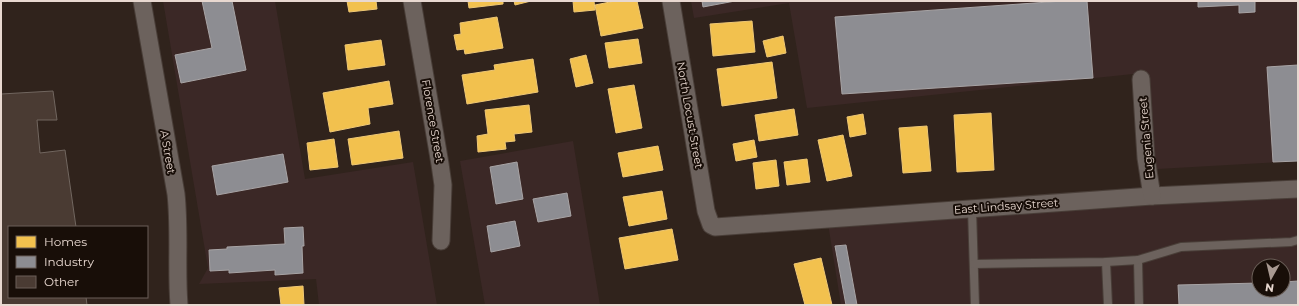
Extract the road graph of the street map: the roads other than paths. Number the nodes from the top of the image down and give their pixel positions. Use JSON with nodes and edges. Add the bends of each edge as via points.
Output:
{"nodes":[{"id":1,"x":142,"y":1,"type":"edge"},
{"id":2,"x":412,"y":1,"type":"edge"},
{"id":3,"x":670,"y":1,"type":"edge"},
{"id":4,"x":1141,"y":79,"type":"dead end"},
{"id":5,"x":1298,"y":189,"type":"edge"},
{"id":6,"x":1152,"y":196,"type":"junction"},
{"id":7,"x":972,"y":209,"type":"junction"},
{"id":8,"x":715,"y":227,"type":"joint"},
{"id":9,"x":1298,"y":240,"type":"edge"},
{"id":10,"x":441,"y":241,"type":"dead end"},
{"id":11,"x":1138,"y":260,"type":"junction"},
{"id":12,"x":1106,"y":262,"type":"junction"},
{"id":13,"x":974,"y":264,"type":"junction"},
{"id":14,"x":179,"y":305,"type":"edge"},
{"id":15,"x":975,"y":305,"type":"edge"},
{"id":16,"x":1108,"y":305,"type":"edge"},
{"id":17,"x":1139,"y":305,"type":"edge"}],
"edges":[{"from":1,"to":14,"type":"street","name":"A Street","via":[[176,194]]},
{"from":2,"to":10,"type":"street","name":"Florence Street","via":[[443,185]]},
{"from":3,"to":8,"type":"street","name":"North Locust Street","via":[[706,211],[711,225]]},
{"from":4,"to":6,"type":"street","name":"Eugenia Street","via":[[1146,158]]},
{"from":5,"to":6,"type":"street","name":"East Lindsay Street"},
{"from":6,"to":7,"type":"street","name":"East Lindsay Street"},
{"from":7,"to":8,"type":"street","name":"East Lindsay Street"},
{"from":7,"to":13,"type":"lane"},
{"from":9,"to":11,"type":"lane","via":[[1181,247]]},
{"from":11,"to":12,"type":"lane"},
{"from":11,"to":17,"type":"lane"},
{"from":12,"to":13,"type":"lane"},
{"from":12,"to":16,"type":"lane"},
{"from":13,"to":15,"type":"lane"}]}
